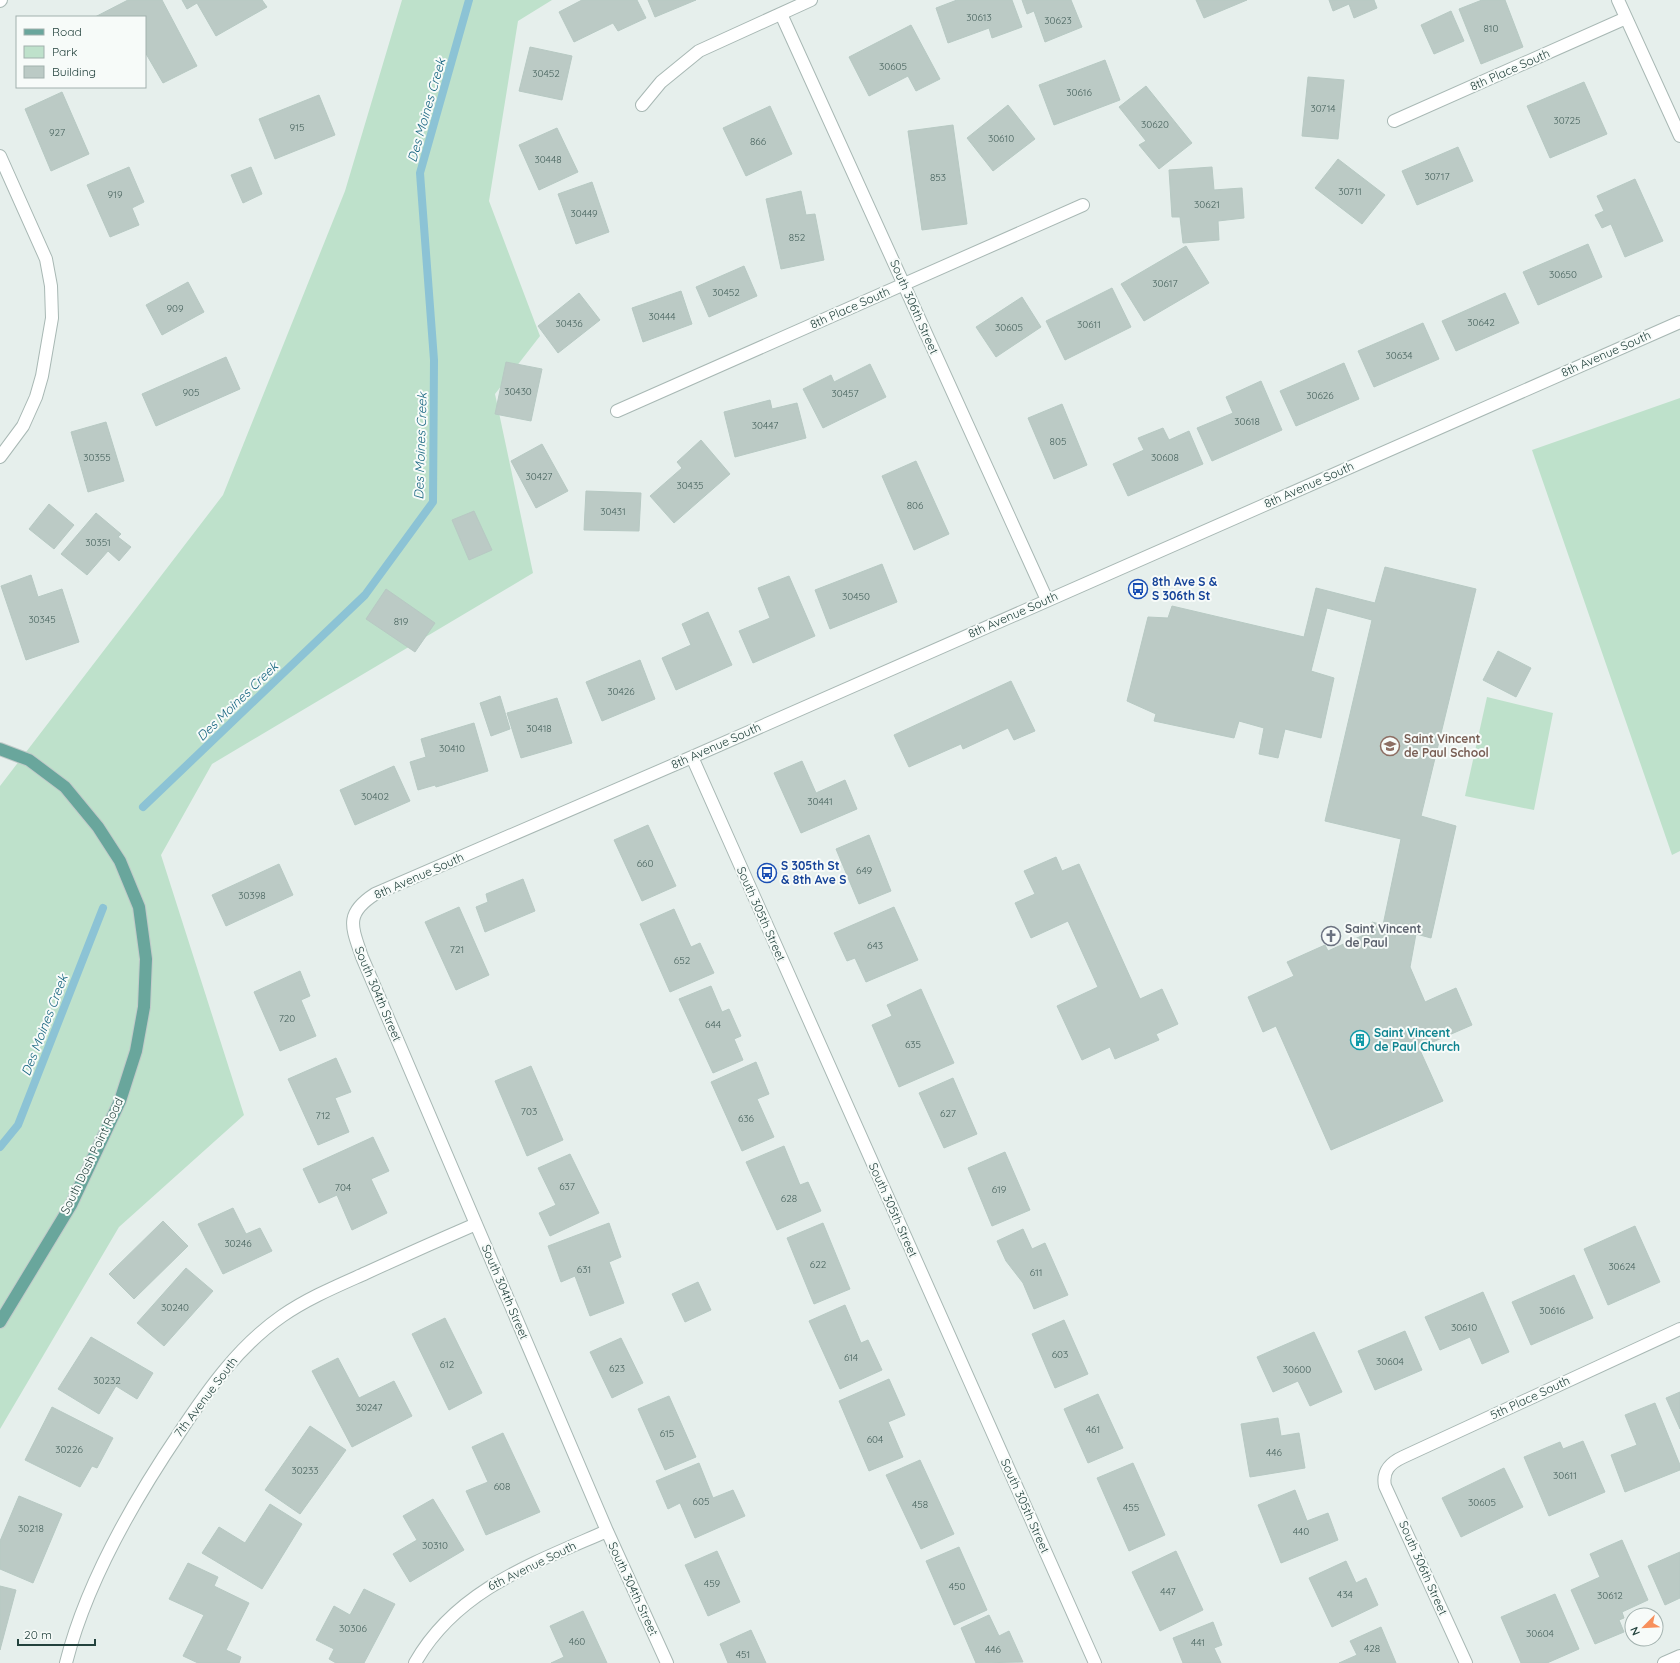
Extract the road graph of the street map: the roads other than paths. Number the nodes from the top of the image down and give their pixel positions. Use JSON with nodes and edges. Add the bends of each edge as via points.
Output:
{"nodes":[{"id":1,"x":811,"y":0,"type":"edge"},
{"id":2,"x":1618,"y":0,"type":"edge"},
{"id":3,"x":781,"y":14,"type":"junction"},
{"id":4,"x":1626,"y":18,"type":"junction"},
{"id":5,"x":642,"y":105,"type":"dead end"},
{"id":6,"x":1394,"y":122,"type":"dead end"},
{"id":7,"x":1680,"y":136,"type":"edge"},
{"id":8,"x":0,"y":156,"type":"edge"},
{"id":9,"x":1083,"y":205,"type":"dead end"},
{"id":10,"x":904,"y":284,"type":"junction"},
{"id":11,"x":1680,"y":322,"type":"edge"},
{"id":12,"x":617,"y":411,"type":"dead end"},
{"id":13,"x":0,"y":458,"type":"edge"},
{"id":14,"x":1047,"y":600,"type":"junction"},
{"id":15,"x":0,"y":749,"type":"edge"},
{"id":16,"x":692,"y":757,"type":"junction"},
{"id":17,"x":352,"y":918,"type":"joint"},
{"id":18,"x":476,"y":1224,"type":"junction"},
{"id":19,"x":0,"y":1322,"type":"edge"},
{"id":20,"x":1680,"y":1329,"type":"edge"},
{"id":21,"x":1385,"y":1472,"type":"joint"},
{"id":22,"x":606,"y":1531,"type":"junction"},
{"id":23,"x":1680,"y":1656,"type":"edge"},
{"id":24,"x":66,"y":1663,"type":"edge"},
{"id":25,"x":415,"y":1663,"type":"edge"},
{"id":26,"x":667,"y":1663,"type":"edge"},
{"id":27,"x":1095,"y":1663,"type":"edge"},
{"id":28,"x":1466,"y":1663,"type":"edge"},
{"id":29,"x":1664,"y":1663,"type":"edge"}],
"edges":[{"from":1,"to":3,"type":"street"},
{"from":2,"to":4,"type":"street"},
{"from":3,"to":5,"type":"street","via":[[699,51],[661,82]]},
{"from":3,"to":10,"type":"street","name":"South 306th Street"},
{"from":4,"to":6,"type":"street","name":"8th Place South"},
{"from":4,"to":7,"type":"street"},
{"from":8,"to":13,"type":"street","via":[[46,259],[51,286],[52,318],[36,397],[23,426]]},
{"from":9,"to":10,"type":"street","name":"8th Place South"},
{"from":10,"to":12,"type":"street","name":"8th Place South"},
{"from":10,"to":14,"type":"street","name":"South 306th Street"},
{"from":11,"to":14,"type":"street","name":"8th Avenue South"},
{"from":14,"to":16,"type":"street","name":"8th Avenue South"},
{"from":15,"to":19,"type":"main road","name":"South Dash Point Road","via":[[29,760],[65,787],[98,827],[120,861],[139,907],[146,959],[144,1007],[138,1043],[120,1101],[71,1205]]},
{"from":16,"to":17,"type":"street","name":"8th Avenue South","via":[[375,894],[364,901]]},
{"from":16,"to":27,"type":"street","name":"South 305th Street"},
{"from":17,"to":18,"type":"street","name":"South 304th Street","via":[[362,957]]},
{"from":18,"to":22,"type":"street","name":"South 304th Street"},
{"from":18,"to":24,"type":"street","name":"7th Avenue South","via":[[315,1296],[263,1329],[246,1346],[220,1374],[194,1411],[125,1520],[92,1588]]},
{"from":20,"to":21,"type":"street","name":"5th Place South","via":[[1403,1456],[1392,1463]]},
{"from":21,"to":28,"type":"street","name":"South 306th Street","via":[[1386,1486]]},
{"from":22,"to":25,"type":"street","name":"6th Avenue South","via":[[525,1567],[483,1590],[465,1603],[442,1626]]},
{"from":22,"to":26,"type":"street","name":"South 304th Street"},
{"from":23,"to":29,"type":"street"}]}
